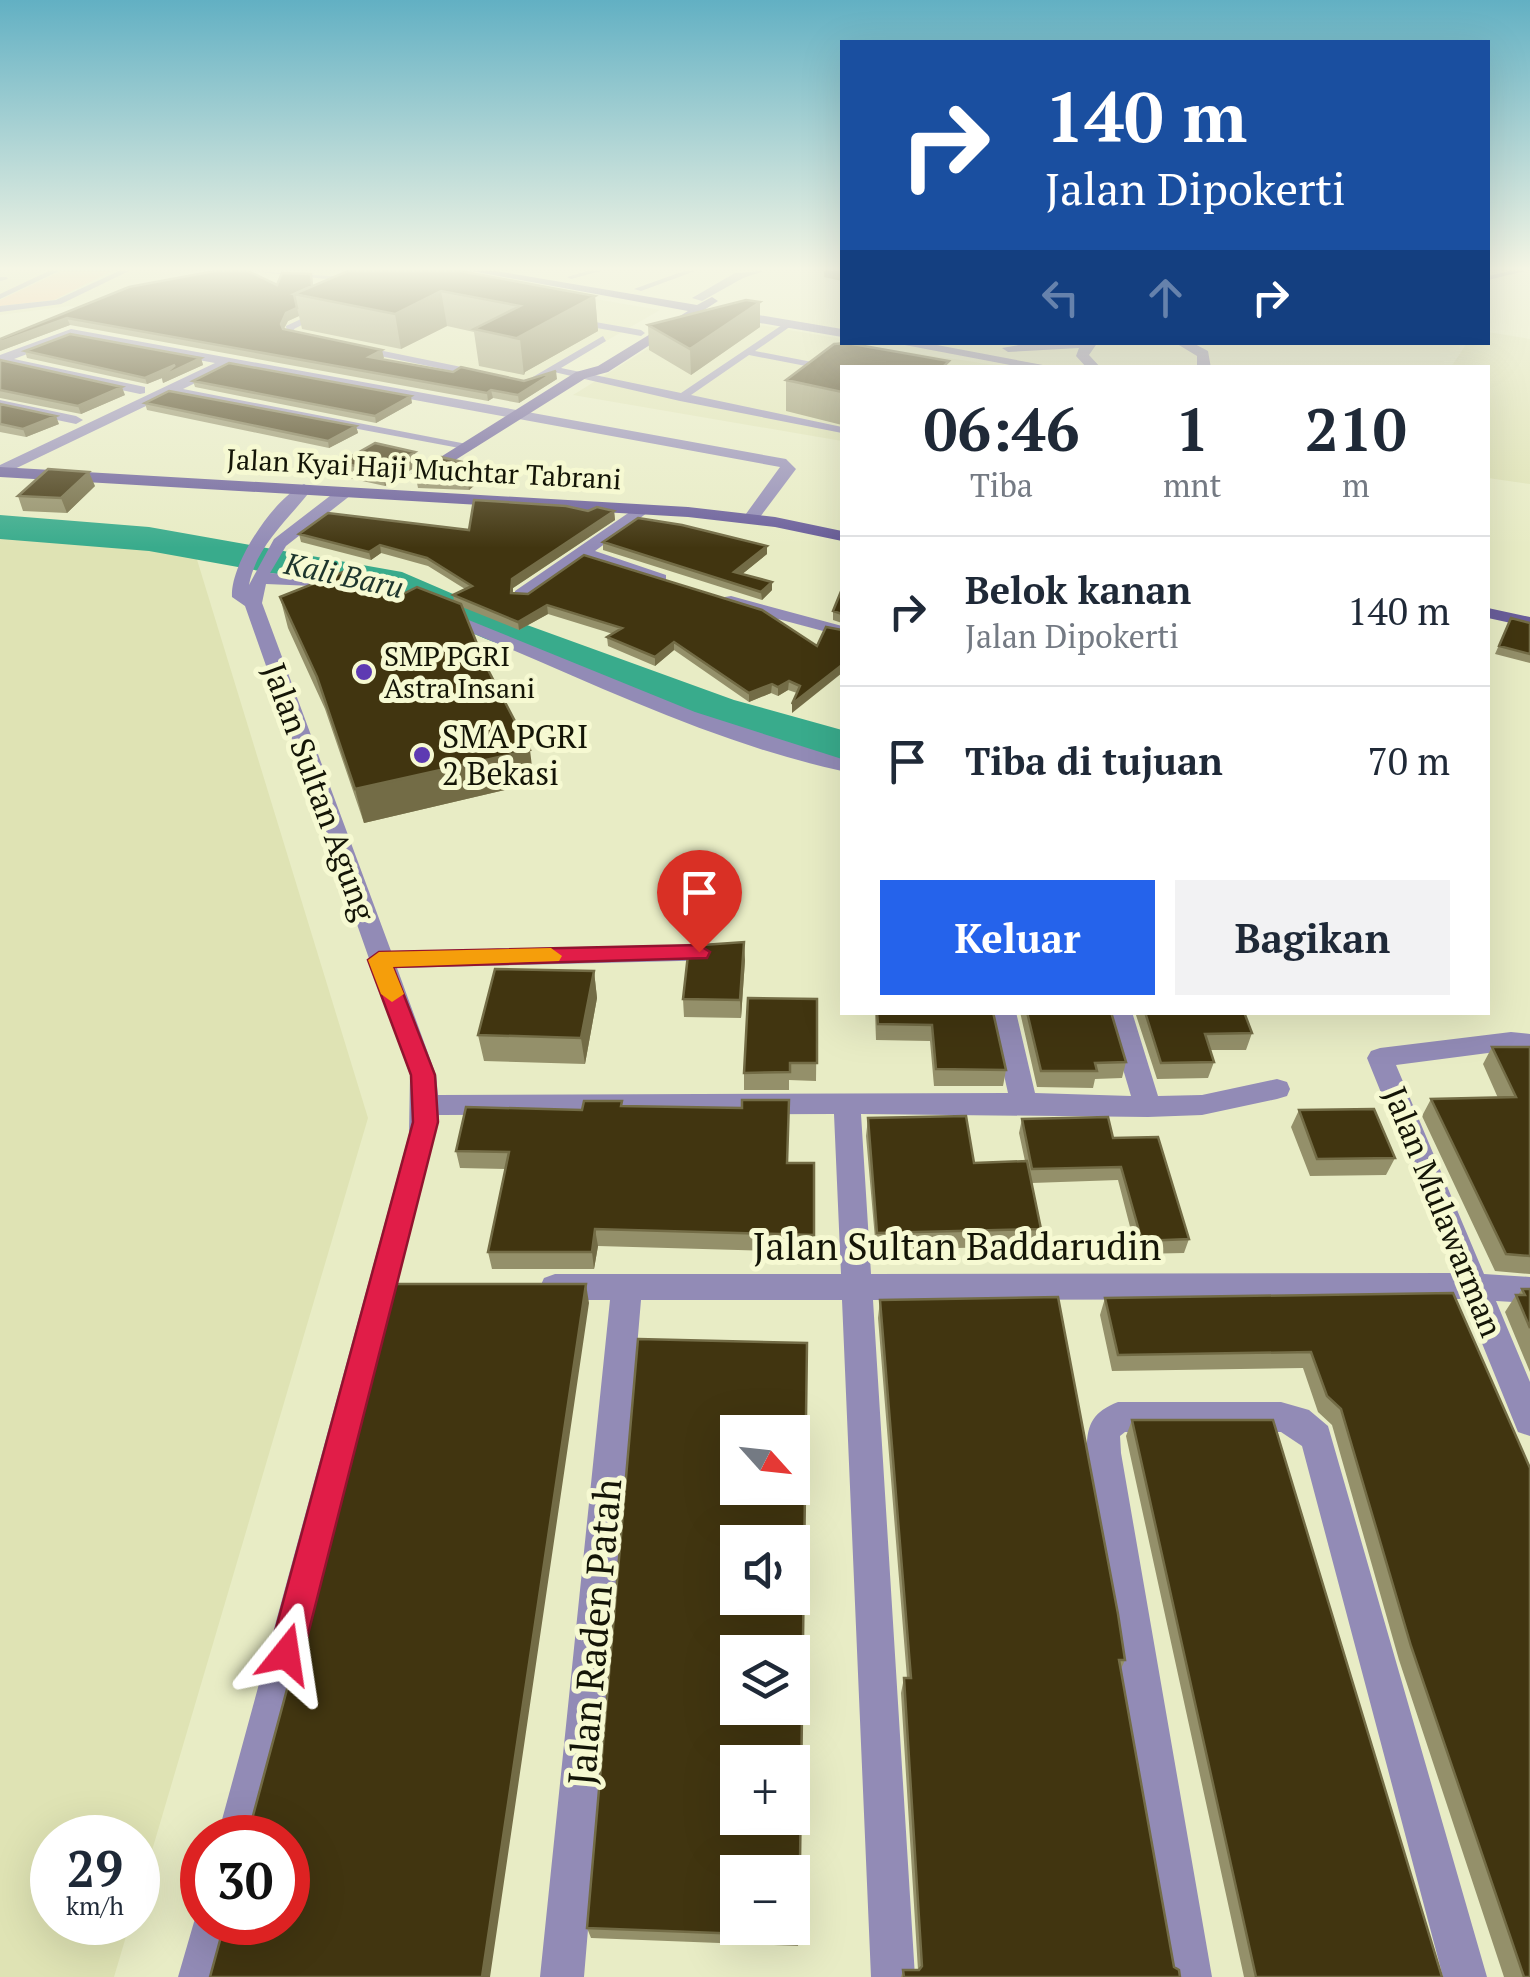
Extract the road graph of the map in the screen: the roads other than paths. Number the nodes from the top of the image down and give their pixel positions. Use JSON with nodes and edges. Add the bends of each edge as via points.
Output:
{"nodes":[{"id":1,"x":15,"y":363,"type":"edge"},
{"id":2,"x":198,"y":363,"type":"edge"},
{"id":3,"x":225,"y":363,"type":"edge"},
{"id":4,"x":249,"y":363,"type":"edge"},
{"id":5,"x":429,"y":363,"type":"edge"},
{"id":6,"x":562,"y":363,"type":"edge"},
{"id":7,"x":591,"y":363,"type":"edge"},
{"id":8,"x":611,"y":363,"type":"edge"},
{"id":9,"x":731,"y":363,"type":"edge"},
{"id":10,"x":807,"y":363,"type":"edge"},
{"id":11,"x":1024,"y":363,"type":"edge"},
{"id":12,"x":1033,"y":363,"type":"edge"},
{"id":13,"x":1028,"y":364,"type":"junction"},
{"id":14,"x":1034,"y":365,"type":"edge"},
{"id":15,"x":553,"y":369,"type":"junction"},
{"id":16,"x":840,"y":370,"type":"edge"},
{"id":17,"x":484,"y":374,"type":"edge"},
{"id":18,"x":581,"y":375,"type":"junction"},
{"id":19,"x":503,"y":378,"type":"edge"},
{"id":20,"x":140,"y":390,"type":"junction"},
{"id":21,"x":169,"y":390,"type":"junction"},
{"id":22,"x":680,"y":398,"type":"junction"},
{"id":23,"x":0,"y":404,"type":"edge"},
{"id":24,"x":520,"y":416,"type":"junction"},
{"id":25,"x":76,"y":420,"type":"junction"},
{"id":26,"x":840,"y":430,"type":"edge"},
{"id":27,"x":470,"y":446,"type":"junction"},
{"id":28,"x":0,"y":456,"type":"edge"},
{"id":29,"x":0,"y":472,"type":"edge"},
{"id":30,"x":304,"y":489,"type":"junction"},
{"id":31,"x":345,"y":492,"type":"junction"},
{"id":32,"x":390,"y":494,"type":"junction"},
{"id":33,"x":644,"y":510,"type":"junction"},
{"id":34,"x":751,"y":518,"type":"junction"},
{"id":35,"x":840,"y":536,"type":"edge"},
{"id":36,"x":584,"y":553,"type":"junction"},
{"id":37,"x":253,"y":577,"type":"junction"},
{"id":38,"x":368,"y":587,"type":"edge"},
{"id":39,"x":684,"y":587,"type":"edge"},
{"id":40,"x":522,"y":595,"type":"edge"},
{"id":41,"x":717,"y":598,"type":"edge"},
{"id":42,"x":415,"y":603,"type":"edge"},
{"id":43,"x":1490,"y":613,"type":"edge"},
{"id":44,"x":1530,"y":622,"type":"edge"},
{"id":45,"x":840,"y":630,"type":"edge"},
{"id":46,"x":840,"y":764,"type":"edge"},
{"id":47,"x":739,"y":951,"type":"edge"},
{"id":48,"x":379,"y":960,"type":"junction"},
{"id":49,"x":1004,"y":1015,"type":"edge"},
{"id":50,"x":1120,"y":1015,"type":"edge"},
{"id":51,"x":1530,"y":1044,"type":"edge"},
{"id":52,"x":1277,"y":1089,"type":"dead end"},
{"id":53,"x":1024,"y":1103,"type":"junction"},
{"id":54,"x":847,"y":1104,"type":"junction"},
{"id":55,"x":426,"y":1105,"type":"junction"},
{"id":56,"x":1148,"y":1107,"type":"junction"},
{"id":57,"x":384,"y":1286,"type":"junction"},
{"id":58,"x":421,"y":1286,"type":"edge"},
{"id":59,"x":1472,"y":1286,"type":"junction"},
{"id":60,"x":534,"y":1287,"type":"edge"},
{"id":61,"x":627,"y":1287,"type":"junction"},
{"id":62,"x":856,"y":1288,"type":"junction"},
{"id":63,"x":1530,"y":1290,"type":"edge"},
{"id":64,"x":1530,"y":1421,"type":"edge"},
{"id":65,"x":243,"y":1815,"type":"edge"},
{"id":66,"x":209,"y":1945,"type":"edge"},
{"id":67,"x":200,"y":1977,"type":"edge"},
{"id":68,"x":562,"y":1977,"type":"edge"},
{"id":69,"x":893,"y":1977,"type":"edge"},
{"id":70,"x":1190,"y":1977,"type":"edge"},
{"id":71,"x":1465,"y":1977,"type":"edge"}],
"edges":[{"from":1,"to":20,"type":"street"},
{"from":2,"to":20,"type":"street"},
{"from":3,"to":21,"type":"street"},
{"from":4,"to":24,"type":"street"},
{"from":5,"to":17,"type":"lane"},
{"from":6,"to":15,"type":"lane"},
{"from":7,"to":18,"type":"street"},
{"from":8,"to":18,"type":"street"},
{"from":9,"to":22,"type":"lane"},
{"from":10,"to":16,"type":"lane"},
{"from":11,"to":13,"type":"street"},
{"from":12,"to":13,"type":"street"},
{"from":13,"to":14,"type":"street"},
{"from":15,"to":18,"type":"lane"},
{"from":15,"to":19,"type":"lane","via":[[530,382]]},
{"from":18,"to":22,"type":"lane"},
{"from":18,"to":24,"type":"street"},
{"from":20,"to":25,"type":"street"},
{"from":21,"to":27,"type":"street"},
{"from":21,"to":29,"type":"street"},
{"from":22,"to":26,"type":"lane"},
{"from":23,"to":25,"type":"street"},
{"from":24,"to":27,"type":"street"},
{"from":24,"to":34,"type":"street","via":[[786,464]]},
{"from":25,"to":28,"type":"street"},
{"from":27,"to":32,"type":"street"},
{"from":29,"to":30,"type":"street","name":"Jalan Kyai Haji Muchtar Tabrani"},
{"from":30,"to":31,"type":"street","name":"Jalan Kyai Haji Muchtar Tabrani"},
{"from":30,"to":37,"type":"street","via":[[258,543]]},
{"from":31,"to":32,"type":"street","name":"Jalan Kyai Haji Muchtar Tabrani"},
{"from":31,"to":37,"type":"street","via":[[280,543]]},
{"from":32,"to":33,"type":"street","name":"Jalan Kyai Haji Muchtar Tabrani"},
{"from":33,"to":34,"type":"street","name":"Jalan Kyai Haji Muchtar Tabrani"},
{"from":33,"to":36,"type":"street"},
{"from":34,"to":35,"type":"street","name":"Jalan Kyai Haji Muchtar Tabrani"},
{"from":36,"to":39,"type":"street"},
{"from":36,"to":40,"type":"street"},
{"from":37,"to":38,"type":"street"},
{"from":37,"to":48,"type":"street","name":"Jalan Sultan Agung","via":[[254,609]]},
{"from":41,"to":45,"type":"street"},
{"from":42,"to":46,"type":"street","via":[[639,696]]},
{"from":43,"to":44,"type":"street"},
{"from":47,"to":48,"type":"street"},
{"from":48,"to":55,"type":"street","name":"Jalan Sultan Agung","via":[[423,1075]]},
{"from":49,"to":53,"type":"street"},
{"from":50,"to":56,"type":"street"},
{"from":51,"to":59,"type":"street","name":"Jalan Mulawarman","via":[[1380,1058]]},
{"from":52,"to":56,"type":"street","via":[[1202,1105]]},
{"from":53,"to":54,"type":"street"},
{"from":53,"to":56,"type":"street"},
{"from":54,"to":55,"type":"street"},
{"from":54,"to":62,"type":"street"},
{"from":55,"to":57,"type":"street","name":"Jalan Sultan Agung"},
{"from":57,"to":58,"type":"street"},
{"from":57,"to":65,"type":"street","name":"Jalan Sultan Agung"},
{"from":59,"to":62,"type":"street","name":"Jalan Sultan Baddarudin"},
{"from":59,"to":63,"type":"street","name":"Jalan Sultan Baddarudin"},
{"from":59,"to":64,"type":"street","name":"Jalan Mulawarman"},
{"from":60,"to":61,"type":"street","name":"Jalan Sultan Baddarudin"},
{"from":61,"to":62,"type":"street","name":"Jalan Sultan Baddarudin"},
{"from":61,"to":68,"type":"street","name":"Jalan Raden Patah"},
{"from":62,"to":69,"type":"street"},
{"from":66,"to":67,"type":"street"},
{"from":70,"to":71,"type":"street","via":[[1104,1453],[1103,1430],[1118,1418],[1282,1417],[1316,1437]]}]}
